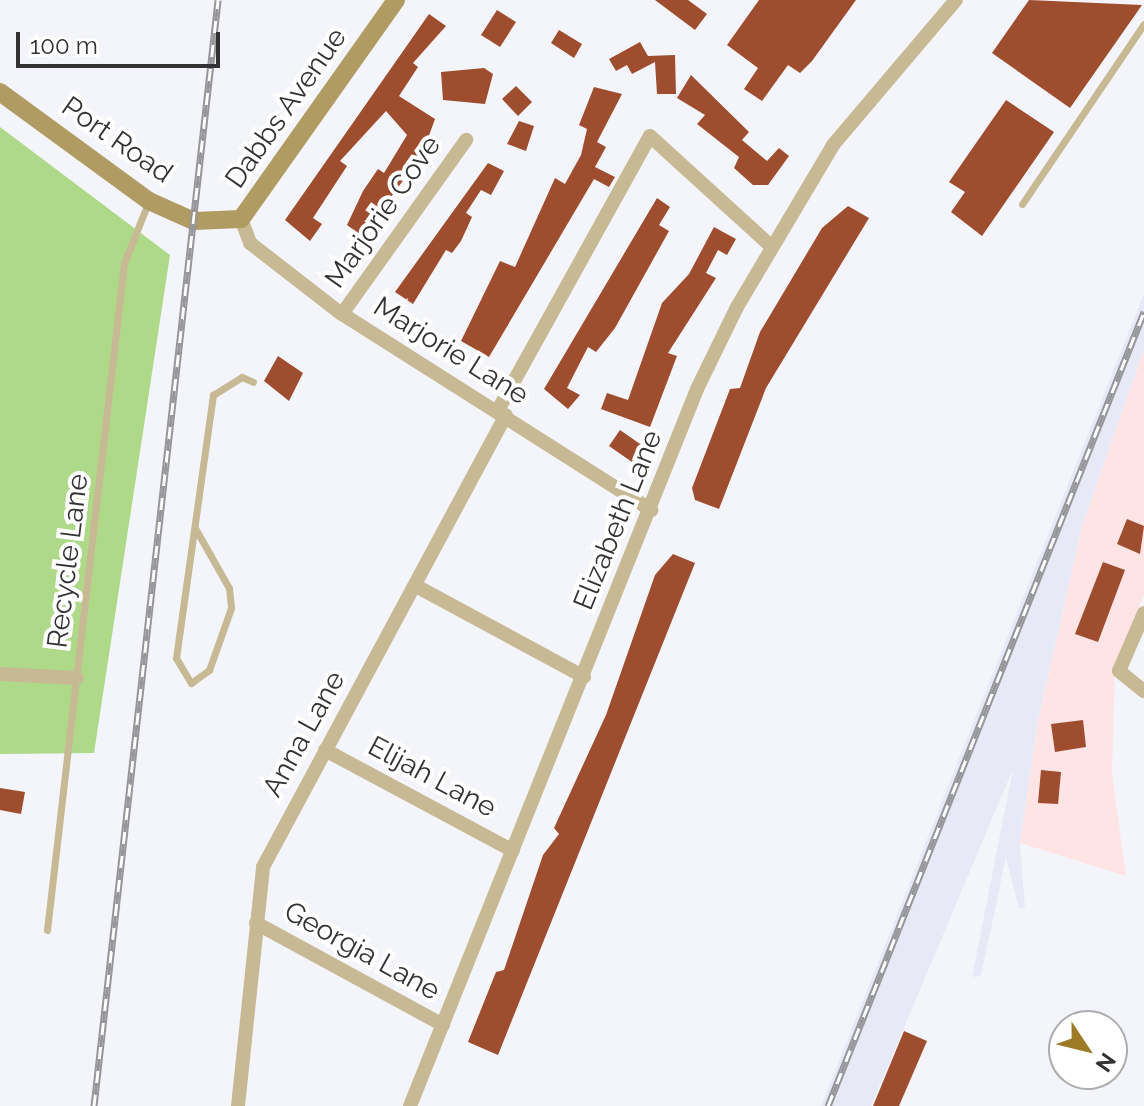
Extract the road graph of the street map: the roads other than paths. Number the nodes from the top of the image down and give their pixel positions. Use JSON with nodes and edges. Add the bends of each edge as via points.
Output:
{"nodes":[{"id":1,"x":396,"y":0,"type":"edge"},
{"id":2,"x":956,"y":0,"type":"edge"},
{"id":3,"x":1144,"y":24,"type":"edge"},
{"id":4,"x":0,"y":92,"type":"edge"},
{"id":5,"x":466,"y":140,"type":"dead end"},
{"id":6,"x":149,"y":201,"type":"junction"},
{"id":7,"x":1022,"y":204,"type":"dead end"},
{"id":8,"x":241,"y":219,"type":"junction"},
{"id":9,"x":207,"y":223,"type":"joint"},
{"id":10,"x":771,"y":246,"type":"junction"},
{"id":11,"x":342,"y":314,"type":"junction"},
{"id":12,"x":253,"y":382,"type":"dead end"},
{"id":13,"x":502,"y":413,"type":"junction"},
{"id":14,"x":651,"y":510,"type":"junction"},
{"id":15,"x":195,"y":528,"type":"junction"},
{"id":16,"x":416,"y":586,"type":"junction"},
{"id":17,"x":1144,"y":613,"type":"edge"},
{"id":18,"x":0,"y":674,"type":"edge"},
{"id":19,"x":584,"y":677,"type":"junction"},
{"id":20,"x":77,"y":678,"type":"junction"},
{"id":21,"x":1144,"y":691,"type":"edge"},
{"id":22,"x":325,"y":750,"type":"junction"},
{"id":23,"x":513,"y":851,"type":"junction"},
{"id":24,"x":256,"y":923,"type":"junction"},
{"id":25,"x":47,"y":930,"type":"dead end"},
{"id":26,"x":443,"y":1025,"type":"junction"},
{"id":27,"x":238,"y":1106,"type":"edge"},
{"id":28,"x":410,"y":1106,"type":"edge"}],
"edges":[{"from":1,"to":8,"type":"street","name":"Dabbs Avenue"},
{"from":2,"to":10,"type":"street","name":"Elizabeth Lane","via":[[833,145]]},
{"from":3,"to":7,"type":"lane"},
{"from":4,"to":6,"type":"street","name":"Port Road"},
{"from":5,"to":11,"type":"street","name":"Marjorie Cove"},
{"from":6,"to":9,"type":"street","name":"Port Road"},
{"from":6,"to":20,"type":"lane","name":"Recycle Lane","via":[[124,263]]},
{"from":8,"to":9,"type":"street","name":"Dabbs Avenue"},
{"from":8,"to":11,"type":"street","name":"Marjorie Lane","via":[[250,243]]},
{"from":10,"to":13,"type":"street","name":"Anna Lane","via":[[650,136]]},
{"from":10,"to":14,"type":"street","name":"Elizabeth Lane","via":[[697,389]]},
{"from":11,"to":13,"type":"street","name":"Marjorie Lane"},
{"from":12,"to":15,"type":"lane","via":[[242,377],[213,395]]},
{"from":13,"to":14,"type":"street","name":"Marjorie Lane"},
{"from":13,"to":16,"type":"street","name":"Anna Lane"},
{"from":14,"to":19,"type":"street","name":"Elizabeth Lane"},
{"from":15,"to":15,"type":"lane","via":[[176,658],[191,683],[209,670],[231,608],[229,588]]},
{"from":16,"to":19,"type":"street"},
{"from":16,"to":22,"type":"street","name":"Anna Lane"},
{"from":17,"to":21,"type":"street","via":[[1119,671]]},
{"from":18,"to":20,"type":"street"},
{"from":19,"to":23,"type":"street","name":"Elizabeth Lane"},
{"from":20,"to":25,"type":"lane","name":"Recycle Lane"},
{"from":22,"to":23,"type":"street","name":"Elijah Lane"},
{"from":22,"to":24,"type":"street","name":"Anna Lane","via":[[263,867]]},
{"from":23,"to":26,"type":"street","name":"Elizabeth Lane"},
{"from":24,"to":26,"type":"street","name":"Georgia Lane"},
{"from":24,"to":27,"type":"street","name":"Anna Lane"},
{"from":26,"to":28,"type":"street","name":"Elizabeth Lane"}]}
